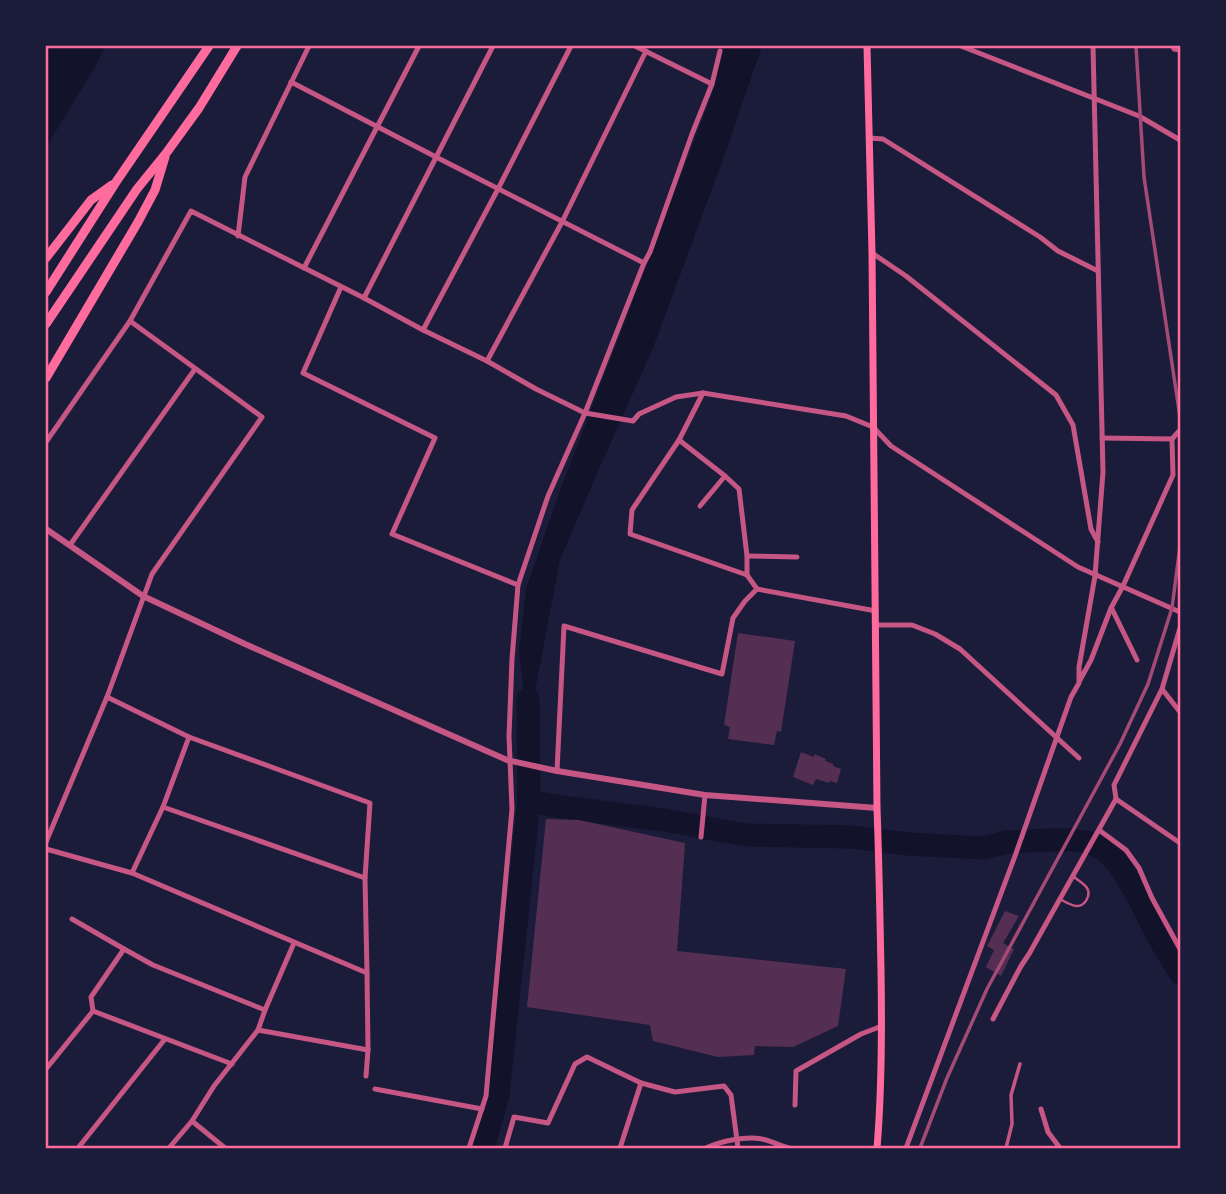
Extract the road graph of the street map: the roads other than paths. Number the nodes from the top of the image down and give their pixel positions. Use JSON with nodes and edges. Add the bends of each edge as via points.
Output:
{"nodes":[{"id":1,"x":209,"y":46,"type":"edge"},
{"id":2,"x":237,"y":46,"type":"edge"},
{"id":3,"x":309,"y":46,"type":"edge"},
{"id":4,"x":419,"y":46,"type":"edge"},
{"id":5,"x":493,"y":46,"type":"edge"},
{"id":6,"x":571,"y":46,"type":"edge"},
{"id":7,"x":635,"y":46,"type":"edge"},
{"id":8,"x":867,"y":46,"type":"edge"},
{"id":9,"x":961,"y":46,"type":"edge"},
{"id":10,"x":1093,"y":46,"type":"edge"},
{"id":11,"x":1173,"y":46,"type":"edge"},
{"id":12,"x":1181,"y":50,"type":"edge"},
{"id":13,"x":646,"y":51,"type":"junction"},
{"id":14,"x":720,"y":51,"type":"dead end"},
{"id":15,"x":291,"y":82,"type":"junction"},
{"id":16,"x":712,"y":84,"type":"junction"},
{"id":17,"x":1094,"y":97,"type":"junction"},
{"id":18,"x":378,"y":127,"type":"junction"},
{"id":19,"x":869,"y":138,"type":"junction"},
{"id":20,"x":1181,"y":140,"type":"edge"},
{"id":21,"x":167,"y":152,"type":"junction"},
{"id":22,"x":436,"y":158,"type":"junction"},
{"id":23,"x":116,"y":182,"type":"junction"},
{"id":24,"x":498,"y":189,"type":"junction"},
{"id":25,"x":562,"y":222,"type":"junction"},
{"id":26,"x":238,"y":236,"type":"junction"},
{"id":27,"x":872,"y":253,"type":"junction"},
{"id":28,"x":46,"y":258,"type":"edge"},
{"id":29,"x":644,"y":263,"type":"junction"},
{"id":30,"x":304,"y":268,"type":"junction"},
{"id":31,"x":1098,"y":271,"type":"junction"},
{"id":32,"x":341,"y":287,"type":"junction"},
{"id":33,"x":46,"y":292,"type":"edge"},
{"id":34,"x":364,"y":298,"type":"junction"},
{"id":35,"x":130,"y":321,"type":"junction"},
{"id":36,"x":46,"y":324,"type":"edge"},
{"id":37,"x":423,"y":330,"type":"junction"},
{"id":38,"x":487,"y":361,"type":"junction"},
{"id":39,"x":195,"y":369,"type":"junction"},
{"id":40,"x":46,"y":378,"type":"edge"},
{"id":41,"x":703,"y":393,"type":"junction"},
{"id":42,"x":585,"y":413,"type":"junction"},
{"id":43,"x":873,"y":427,"type":"junction"},
{"id":44,"x":1181,"y":430,"type":"edge"},
{"id":45,"x":1102,"y":438,"type":"junction"},
{"id":46,"x":1172,"y":439,"type":"junction"},
{"id":47,"x":679,"y":440,"type":"junction"},
{"id":48,"x":46,"y":442,"type":"edge"},
{"id":49,"x":725,"y":476,"type":"junction"},
{"id":50,"x":700,"y":506,"type":"dead end"},
{"id":51,"x":46,"y":529,"type":"edge"},
{"id":52,"x":1098,"y":542,"type":"junction"},
{"id":53,"x":70,"y":545,"type":"junction"},
{"id":54,"x":747,"y":556,"type":"junction"},
{"id":55,"x":797,"y":556,"type":"dead end"},
{"id":56,"x":747,"y":575,"type":"junction"},
{"id":57,"x":1095,"y":576,"type":"junction"},
{"id":58,"x":518,"y":585,"type":"junction"},
{"id":59,"x":1124,"y":586,"type":"junction"},
{"id":60,"x":757,"y":589,"type":"junction"},
{"id":61,"x":144,"y":596,"type":"junction"},
{"id":62,"x":1111,"y":608,"type":"junction"},
{"id":63,"x":876,"y":611,"type":"junction"},
{"id":64,"x":1181,"y":612,"type":"edge"},
{"id":65,"x":876,"y":625,"type":"junction"},
{"id":66,"x":1181,"y":628,"type":"edge"},
{"id":67,"x":1137,"y":660,"type":"dead end"},
{"id":68,"x":1079,"y":683,"type":"junction"},
{"id":69,"x":1162,"y":689,"type":"junction"},
{"id":70,"x":107,"y":697,"type":"junction"},
{"id":71,"x":1181,"y":712,"type":"edge"},
{"id":72,"x":189,"y":737,"type":"junction"},
{"id":73,"x":1057,"y":739,"type":"junction"},
{"id":74,"x":1079,"y":758,"type":"dead end"},
{"id":75,"x":557,"y":771,"type":"junction"},
{"id":76,"x":705,"y":795,"type":"junction"},
{"id":77,"x":1116,"y":799,"type":"junction"},
{"id":78,"x":163,"y":807,"type":"junction"},
{"id":79,"x":877,"y":808,"type":"junction"},
{"id":80,"x":1098,"y":832,"type":"junction"},
{"id":81,"x":701,"y":836,"type":"dead end"},
{"id":82,"x":46,"y":842,"type":"edge"},
{"id":83,"x":1181,"y":843,"type":"edge"},
{"id":84,"x":46,"y":849,"type":"edge"},
{"id":85,"x":132,"y":873,"type":"junction"},
{"id":86,"x":1073,"y":876,"type":"junction"},
{"id":87,"x":365,"y":878,"type":"junction"},
{"id":88,"x":1060,"y":899,"type":"junction"},
{"id":89,"x":72,"y":919,"type":"dead end"},
{"id":90,"x":294,"y":943,"type":"junction"},
{"id":91,"x":124,"y":949,"type":"junction"},
{"id":92,"x":1181,"y":949,"type":"edge"},
{"id":93,"x":366,"y":973,"type":"junction"},
{"id":94,"x":265,"y":1010,"type":"junction"},
{"id":95,"x":93,"y":1011,"type":"junction"},
{"id":96,"x":993,"y":1019,"type":"dead end"},
{"id":97,"x":881,"y":1026,"type":"junction"},
{"id":98,"x":258,"y":1030,"type":"junction"},
{"id":99,"x":165,"y":1039,"type":"junction"},
{"id":100,"x":368,"y":1050,"type":"junction"},
{"id":101,"x":232,"y":1064,"type":"junction"},
{"id":102,"x":1020,"y":1064,"type":"dead end"},
{"id":103,"x":46,"y":1069,"type":"edge"},
{"id":104,"x":366,"y":1076,"type":"dead end"},
{"id":105,"x":641,"y":1083,"type":"junction"},
{"id":106,"x":375,"y":1089,"type":"dead end"},
{"id":107,"x":795,"y":1105,"type":"dead end"},
{"id":108,"x":482,"y":1109,"type":"junction"},
{"id":109,"x":1041,"y":1109,"type":"dead end"},
{"id":110,"x":192,"y":1121,"type":"junction"},
{"id":111,"x":737,"y":1140,"type":"junction"},
{"id":112,"x":78,"y":1149,"type":"edge"},
{"id":113,"x":169,"y":1149,"type":"edge"},
{"id":114,"x":225,"y":1149,"type":"edge"},
{"id":115,"x":469,"y":1149,"type":"edge"},
{"id":116,"x":505,"y":1149,"type":"edge"},
{"id":117,"x":620,"y":1149,"type":"edge"},
{"id":118,"x":706,"y":1149,"type":"edge"},
{"id":119,"x":738,"y":1149,"type":"edge"},
{"id":120,"x":789,"y":1149,"type":"edge"},
{"id":121,"x":877,"y":1149,"type":"edge"},
{"id":122,"x":906,"y":1149,"type":"edge"},
{"id":123,"x":1006,"y":1149,"type":"edge"},
{"id":124,"x":1060,"y":1149,"type":"edge"}],
"edges":[{"from":1,"to":23,"type":"highway"},
{"from":2,"to":21,"type":"highway"},
{"from":3,"to":15,"type":"street"},
{"from":4,"to":18,"type":"street"},
{"from":5,"to":22,"type":"street"},
{"from":6,"to":24,"type":"street"},
{"from":7,"to":13,"type":"street"},
{"from":8,"to":19,"type":"main road"},
{"from":9,"to":17,"type":"street"},
{"from":10,"to":17,"type":"street"},
{"from":11,"to":12,"type":"street"},
{"from":13,"to":16,"type":"street"},
{"from":13,"to":25,"type":"street"},
{"from":14,"to":16,"type":"street"},
{"from":15,"to":18,"type":"street"},
{"from":15,"to":26,"type":"street","via":[[245,177]]},
{"from":16,"to":29,"type":"street"},
{"from":17,"to":20,"type":"street"},
{"from":17,"to":31,"type":"street"},
{"from":18,"to":22,"type":"street"},
{"from":18,"to":30,"type":"street"},
{"from":19,"to":27,"type":"main road"},
{"from":19,"to":31,"type":"street","via":[[883,139],[1058,251]]},
{"from":21,"to":36,"type":"highway"},
{"from":21,"to":40,"type":"highway","via":[[138,222]]},
{"from":22,"to":24,"type":"street"},
{"from":22,"to":34,"type":"street"},
{"from":23,"to":28,"type":"highway","via":[[91,200]]},
{"from":23,"to":33,"type":"highway"},
{"from":24,"to":25,"type":"street"},
{"from":24,"to":37,"type":"street"},
{"from":25,"to":29,"type":"street"},
{"from":25,"to":38,"type":"street"},
{"from":26,"to":30,"type":"street"},
{"from":26,"to":35,"type":"street","via":[[191,211]]},
{"from":27,"to":43,"type":"main road"},
{"from":27,"to":52,"type":"street","via":[[1056,395],[1073,425],[1091,529]]},
{"from":29,"to":42,"type":"street"},
{"from":30,"to":32,"type":"street"},
{"from":31,"to":45,"type":"street"},
{"from":32,"to":34,"type":"street"},
{"from":32,"to":58,"type":"street","via":[[303,373],[435,438],[392,534]]},
{"from":34,"to":37,"type":"street"},
{"from":35,"to":39,"type":"street"},
{"from":35,"to":48,"type":"street"},
{"from":37,"to":38,"type":"street"},
{"from":38,"to":42,"type":"street"},
{"from":39,"to":53,"type":"street"},
{"from":39,"to":61,"type":"street","via":[[262,418],[152,574]]},
{"from":41,"to":42,"type":"street","via":[[676,397],[633,421]]},
{"from":41,"to":43,"type":"street","via":[[846,416]]},
{"from":41,"to":47,"type":"street"},
{"from":42,"to":58,"type":"street","via":[[548,496]]},
{"from":43,"to":57,"type":"street","via":[[891,446]]},
{"from":43,"to":63,"type":"main road"},
{"from":44,"to":46,"type":"street"},
{"from":45,"to":46,"type":"street"},
{"from":45,"to":52,"type":"street"},
{"from":46,"to":59,"type":"street","via":[[1173,475]]},
{"from":47,"to":49,"type":"street"},
{"from":47,"to":56,"type":"street","via":[[632,510],[630,534]]},
{"from":49,"to":50,"type":"street"},
{"from":49,"to":54,"type":"street","via":[[739,489]]},
{"from":51,"to":53,"type":"street"},
{"from":52,"to":57,"type":"street"},
{"from":53,"to":61,"type":"street"},
{"from":54,"to":55,"type":"street"},
{"from":54,"to":56,"type":"street"},
{"from":56,"to":60,"type":"street"},
{"from":57,"to":59,"type":"street"},
{"from":57,"to":68,"type":"street"},
{"from":58,"to":108,"type":"street","via":[[509,736],[512,809]]},
{"from":59,"to":62,"type":"street"},
{"from":59,"to":64,"type":"street"},
{"from":60,"to":63,"type":"street"},
{"from":60,"to":75,"type":"street","via":[[733,618],[722,674],[564,626]]},
{"from":61,"to":70,"type":"street"},
{"from":61,"to":75,"type":"street","via":[[507,760]]},
{"from":62,"to":67,"type":"street"},
{"from":62,"to":68,"type":"street"},
{"from":63,"to":65,"type":"main road"},
{"from":65,"to":73,"type":"street","via":[[912,625],[960,649]]},
{"from":65,"to":79,"type":"main road"},
{"from":66,"to":69,"type":"street"},
{"from":68,"to":73,"type":"street"},
{"from":69,"to":71,"type":"street"},
{"from":69,"to":77,"type":"street","via":[[1114,785]]},
{"from":70,"to":72,"type":"street"},
{"from":70,"to":82,"type":"street"},
{"from":72,"to":78,"type":"street"},
{"from":72,"to":87,"type":"street","via":[[370,803]]},
{"from":73,"to":74,"type":"street"},
{"from":73,"to":122,"type":"street"},
{"from":75,"to":76,"type":"street"},
{"from":76,"to":79,"type":"street"},
{"from":76,"to":81,"type":"street"},
{"from":77,"to":80,"type":"street"},
{"from":77,"to":83,"type":"street"},
{"from":78,"to":85,"type":"street"},
{"from":78,"to":87,"type":"street"},
{"from":79,"to":97,"type":"main road"},
{"from":80,"to":86,"type":"street"},
{"from":80,"to":92,"type":"street","via":[[1126,850],[1139,868]]},
{"from":84,"to":85,"type":"street"},
{"from":85,"to":90,"type":"street"},
{"from":86,"to":88,"type":"street"},
{"from":86,"to":88,"type":"lane","via":[[1089,890],[1089,896],[1079,906]]},
{"from":87,"to":93,"type":"street"},
{"from":88,"to":96,"type":"street"},
{"from":89,"to":91,"type":"street"},
{"from":90,"to":93,"type":"street"},
{"from":90,"to":94,"type":"street"},
{"from":91,"to":94,"type":"street"},
{"from":91,"to":95,"type":"street","via":[[91,997]]},
{"from":93,"to":100,"type":"street"},
{"from":94,"to":98,"type":"street"},
{"from":95,"to":99,"type":"street"},
{"from":95,"to":103,"type":"street"},
{"from":97,"to":107,"type":"street","via":[[796,1071]]},
{"from":97,"to":121,"type":"main road"},
{"from":98,"to":100,"type":"street"},
{"from":98,"to":101,"type":"street"},
{"from":99,"to":101,"type":"street"},
{"from":99,"to":112,"type":"street"},
{"from":100,"to":104,"type":"street"},
{"from":101,"to":110,"type":"street"},
{"from":102,"to":123,"type":"street","via":[[1011,1095],[1012,1124]]},
{"from":105,"to":111,"type":"street","via":[[675,1092],[724,1086],[731,1095]]},
{"from":105,"to":116,"type":"street","via":[[587,1057],[575,1064],[548,1123],[514,1117]]},
{"from":105,"to":117,"type":"street"},
{"from":106,"to":108,"type":"street"},
{"from":108,"to":115,"type":"street"},
{"from":109,"to":124,"type":"street","via":[[1048,1132]]},
{"from":110,"to":113,"type":"street"},
{"from":110,"to":114,"type":"street"},
{"from":111,"to":118,"type":"street"},
{"from":111,"to":119,"type":"street"},
{"from":111,"to":120,"type":"street","via":[[761,1139]]}]}
